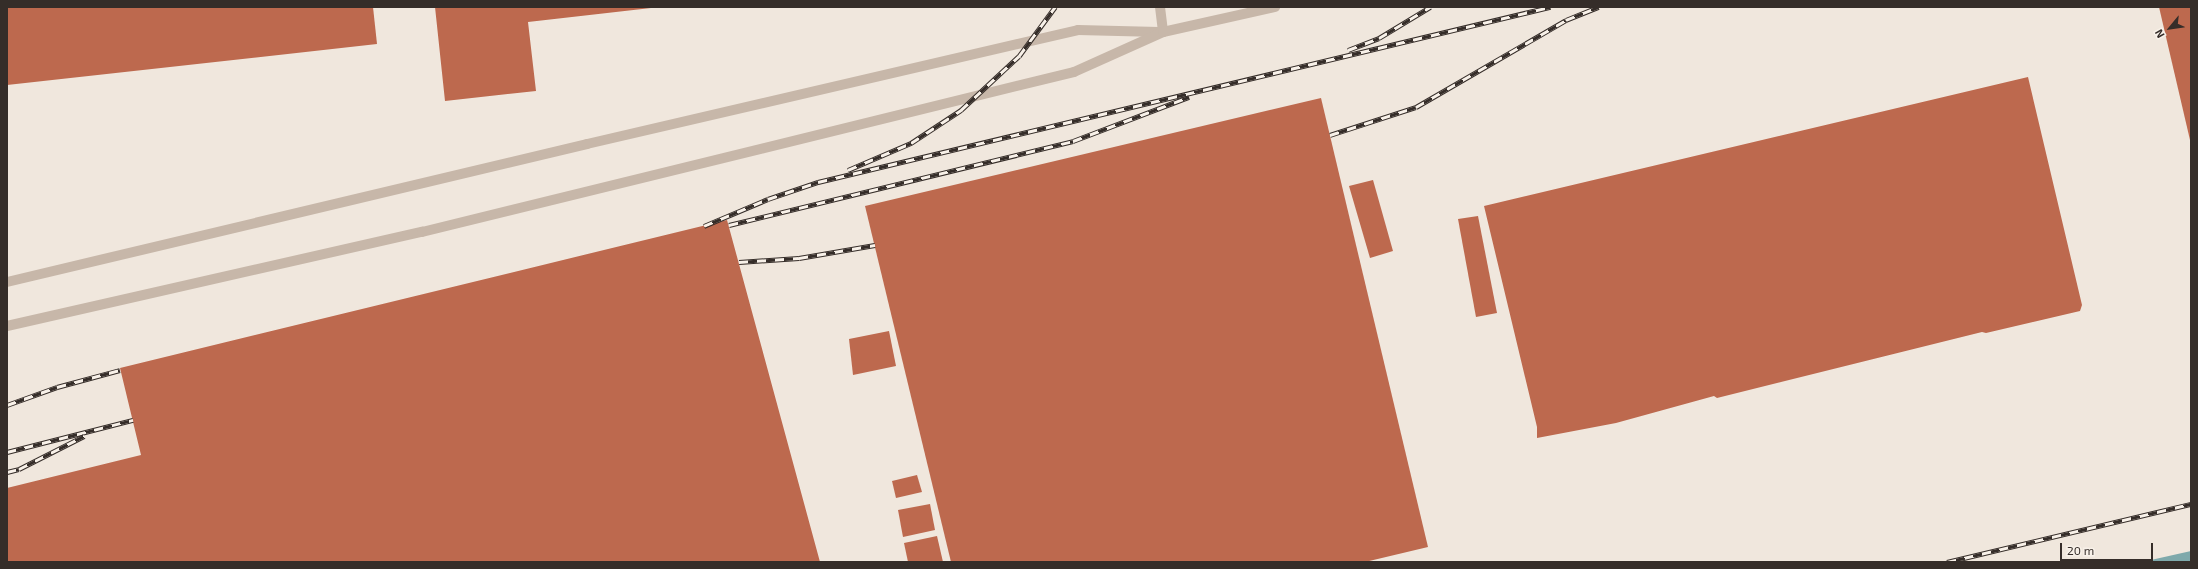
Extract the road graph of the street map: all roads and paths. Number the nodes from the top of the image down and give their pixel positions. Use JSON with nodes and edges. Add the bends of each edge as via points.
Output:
{"nodes":[{"id":1,"x":1160,"y":7,"type":"edge"},
{"id":2,"x":1275,"y":7,"type":"edge"},
{"id":3,"x":1163,"y":32,"type":"junction"},
{"id":4,"x":7,"y":282,"type":"edge"},
{"id":5,"x":7,"y":326,"type":"edge"}],
"edges":[{"from":1,"to":3,"type":"lane"},
{"from":2,"to":3,"type":"lane"},
{"from":3,"to":4,"type":"lane","via":[[1078,30]]},
{"from":3,"to":5,"type":"lane","via":[[1066,74],[422,232]]}]}
